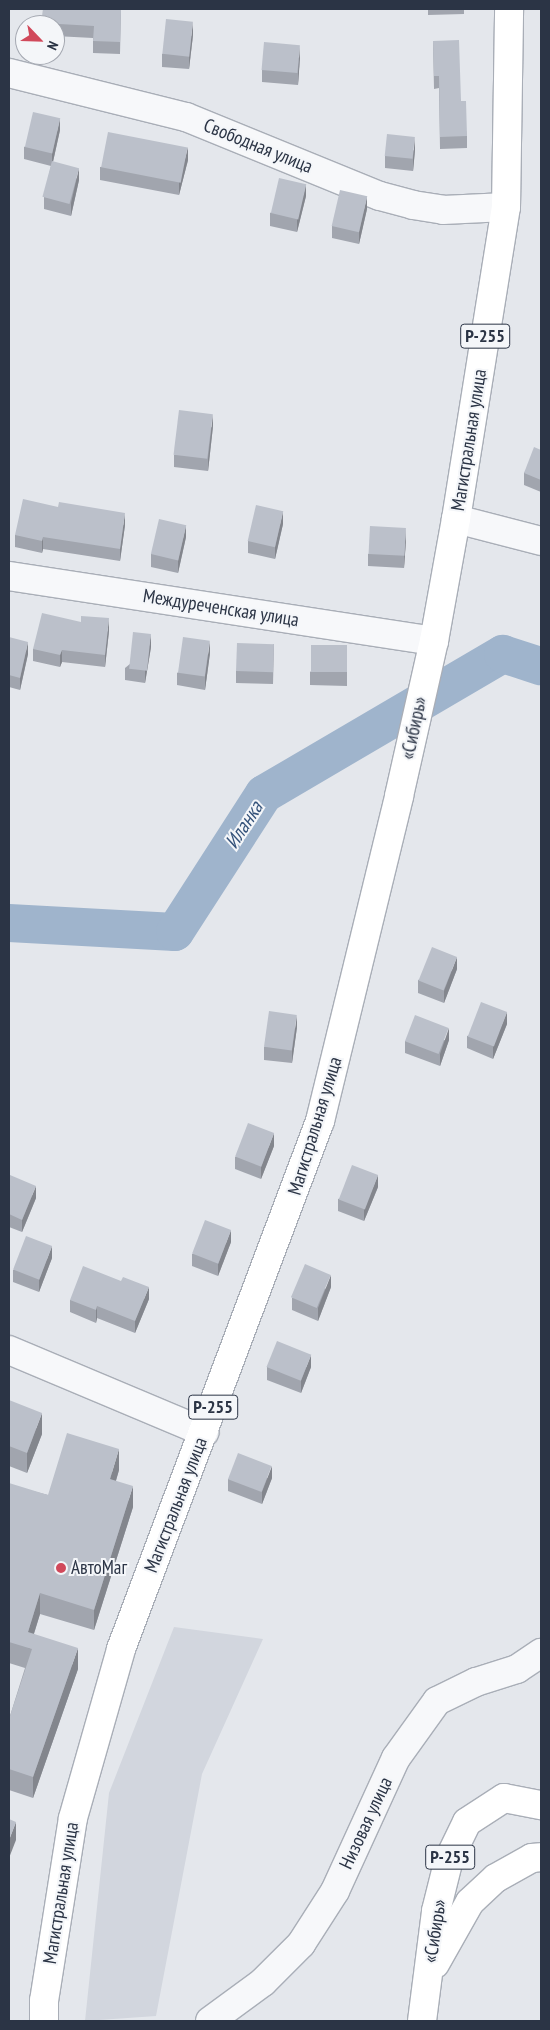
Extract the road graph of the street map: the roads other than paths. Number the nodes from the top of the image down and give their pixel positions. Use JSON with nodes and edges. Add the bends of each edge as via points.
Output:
{"nodes":[{"id":1,"x":509,"y":9,"type":"edge"},
{"id":2,"x":9,"y":73,"type":"edge"},
{"id":3,"x":506,"y":208,"type":"junction"},
{"id":4,"x":456,"y":519,"type":"junction"},
{"id":5,"x":541,"y":541,"type":"edge"},
{"id":6,"x":9,"y":576,"type":"edge"},
{"id":7,"x":431,"y":650,"type":"junction"},
{"id":8,"x":399,"y":796,"type":"joint"},
{"id":9,"x":9,"y":1350,"type":"edge"},
{"id":10,"x":204,"y":1432,"type":"junction"},
{"id":11,"x":541,"y":1653,"type":"edge"},
{"id":12,"x":541,"y":1805,"type":"edge"},
{"id":13,"x":541,"y":1857,"type":"edge"},
{"id":14,"x":428,"y":1976,"type":"junction"},
{"id":15,"x":44,"y":2021,"type":"edge"},
{"id":16,"x":210,"y":2021,"type":"edge"},
{"id":17,"x":422,"y":2021,"type":"edge"}],
"edges":[{"from":1,"to":3,"type":"main road","name":"Магистральная улица","number":"Р-255"},
{"from":2,"to":3,"type":"street","name":"Свободная улица","via":[[186,117],[380,196],[413,206],[443,210]]},
{"from":3,"to":4,"type":"main road","name":"Магистральная улица","number":"Р-255"},
{"from":4,"to":5,"type":"street"},
{"from":4,"to":7,"type":"main road","name":"Магистральная улица","number":"Р-255"},
{"from":6,"to":7,"type":"street","name":"Междуреченская улица"},
{"from":7,"to":8,"type":"main road","name":"«Сибирь»","number":"Р-255"},
{"from":8,"to":10,"type":"main road","name":"Магистральная улица","number":"Р-255","via":[[320,1121]]},
{"from":9,"to":10,"type":"street"},
{"from":10,"to":15,"type":"main road","name":"Магистральная улица","number":"Р-255","via":[[122,1649],[72,1818],[44,2001]]},
{"from":11,"to":16,"type":"street","name":"Низовая улица","via":[[518,1669],[476,1682],[437,1701],[396,1758],[335,1890],[301,1944],[263,1982]]},
{"from":12,"to":14,"type":"main road","name":"«Сибирь»","number":"Р-255","via":[[504,1798],[467,1822],[449,1860],[436,1911]]},
{"from":13,"to":14,"type":"main road","name":"«Сибирь»","number":"Р-255","via":[[532,1858],[496,1878],[470,1902]]},
{"from":14,"to":17,"type":"main road","name":"«Сибирь»","number":"Р-255"}]}
